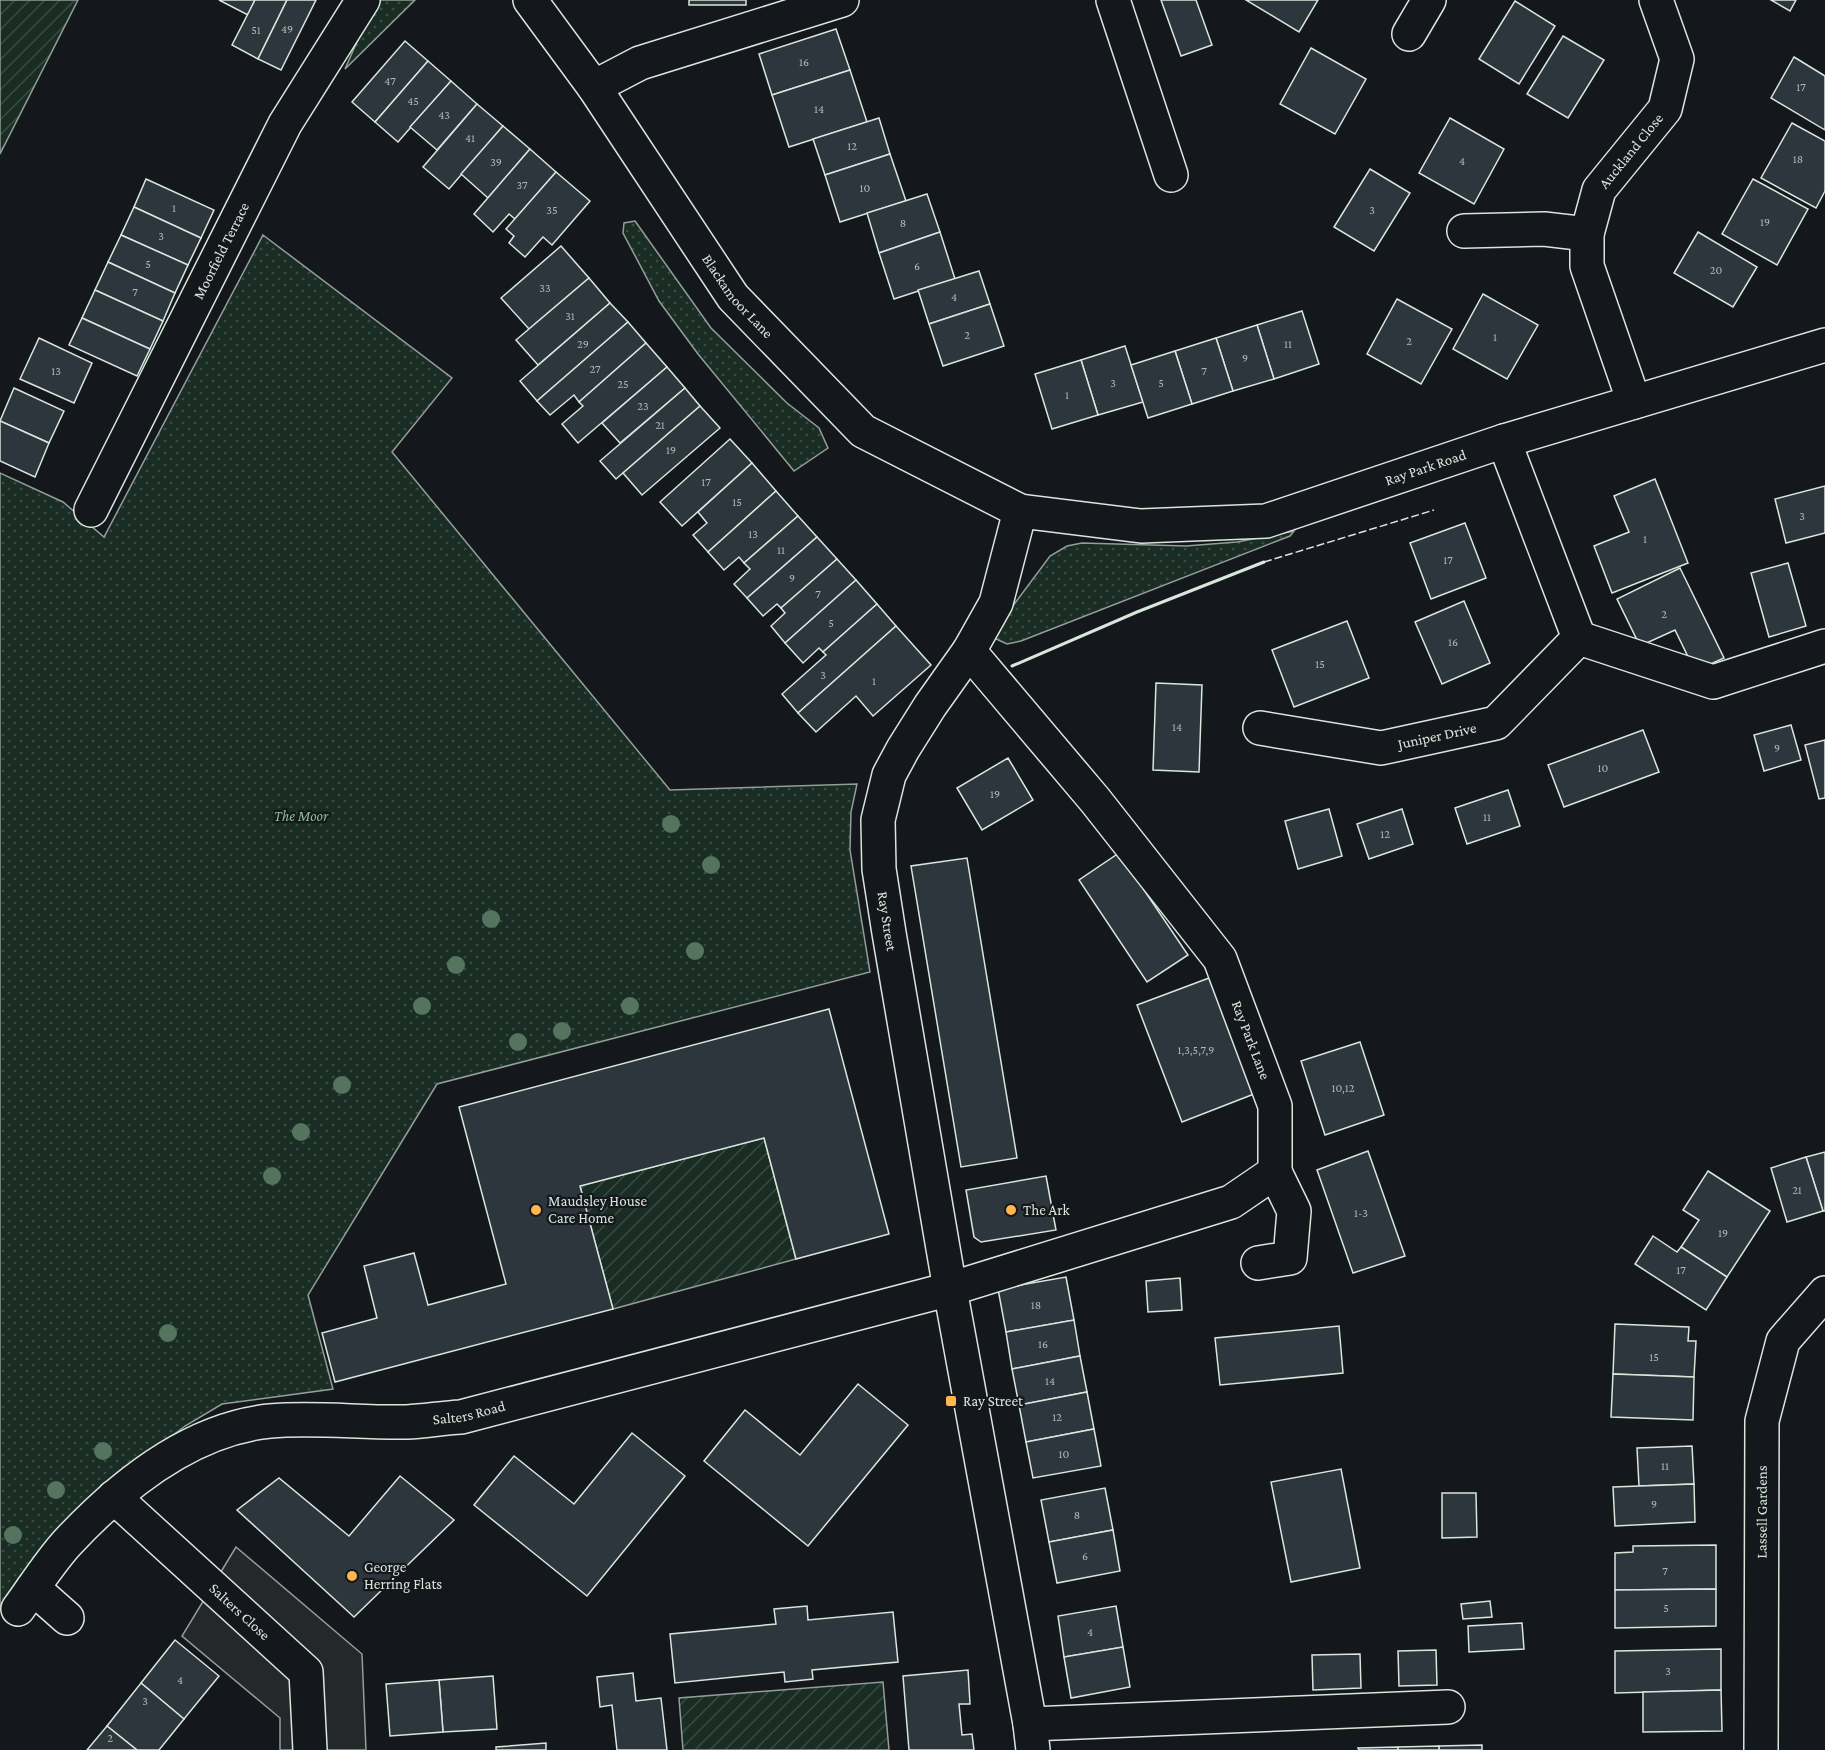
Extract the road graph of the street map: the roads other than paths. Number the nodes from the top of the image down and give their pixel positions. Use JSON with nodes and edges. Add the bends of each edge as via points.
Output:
{"nodes":[{"id":1,"x":363,"y":0,"type":"edge"},
{"id":2,"x":530,"y":0,"type":"edge"},
{"id":3,"x":842,"y":0,"type":"edge"},
{"id":4,"x":1113,"y":0,"type":"edge"},
{"id":5,"x":1430,"y":0,"type":"edge"},
{"id":6,"x":1656,"y":0,"type":"edge"},
{"id":7,"x":1409,"y":34,"type":"dead end"},
{"id":8,"x":594,"y":87,"type":"junction"},
{"id":9,"x":1171,"y":175,"type":"dead end"},
{"id":10,"x":1464,"y":231,"type":"dead end"},
{"id":11,"x":1587,"y":234,"type":"junction"},
{"id":12,"x":1825,"y":345,"type":"edge"},
{"id":13,"x":1634,"y":402,"type":"junction"},
{"id":14,"x":1503,"y":441,"type":"junction"},
{"id":15,"x":92,"y":510,"type":"dead end"},
{"id":16,"x":1020,"y":511,"type":"junction"},
{"id":17,"x":1579,"y":638,"type":"junction"},
{"id":18,"x":1825,"y":646,"type":"edge"},
{"id":19,"x":969,"y":651,"type":"junction"},
{"id":20,"x":1260,"y":728,"type":"dead end"},
{"id":21,"x":1275,"y":1172,"type":"junction"},
{"id":22,"x":1258,"y":1263,"type":"dead end"},
{"id":23,"x":950,"y":1289,"type":"junction"},
{"id":24,"x":1825,"y":1293,"type":"edge"},
{"id":25,"x":114,"y":1497,"type":"junction"},
{"id":26,"x":67,"y":1618,"type":"dead end"},
{"id":27,"x":1448,"y":1707,"type":"dead end"},
{"id":28,"x":1031,"y":1737,"type":"edge"},
{"id":29,"x":310,"y":1750,"type":"edge"},
{"id":30,"x":1761,"y":1750,"type":"edge"}],
"edges":[{"from":1,"to":15,"type":"street","name":"Moorfield Terrace","via":[[285,124]]},
{"from":2,"to":8,"type":"street","name":"Blackamoor Lane"},
{"from":3,"to":8,"type":"street","via":[[640,63]]},
{"from":4,"to":9,"type":"street"},
{"from":5,"to":7,"type":"street"},
{"from":6,"to":11,"type":"street","name":"Auckland Close","via":[[1677,59],[1665,109],[1599,190]]},
{"from":8,"to":16,"type":"street","name":"Blackamoor Lane","via":[[734,297],[863,431]]},
{"from":10,"to":11,"type":"street","via":[[1544,229]]},
{"from":11,"to":13,"type":"street","name":"Auckland Close","via":[[1587,266]]},
{"from":12,"to":13,"type":"street","name":"Ray Park Road"},
{"from":13,"to":14,"type":"street","name":"Ray Park Road"},
{"from":14,"to":16,"type":"street","name":"Ray Park Road","via":[[1266,521],[1140,526]]},
{"from":14,"to":17,"type":"street"},
{"from":16,"to":19,"type":"street","name":"Ray Street","via":[[996,603]]},
{"from":17,"to":18,"type":"street","via":[[1713,682]]},
{"from":17,"to":20,"type":"street","name":"Juniper Drive","via":[[1496,723],[1380,748]]},
{"from":19,"to":21,"type":"street","name":"Ray Park Lane","via":[[1095,800],[1220,959],[1275,1106]]},
{"from":19,"to":23,"type":"street","name":"Ray Street","via":[[889,775],[879,820],[881,880]]},
{"from":21,"to":22,"type":"street","via":[[1294,1211],[1290,1258]]},
{"from":21,"to":23,"type":"street","via":[[1231,1202]]},
{"from":23,"to":25,"type":"street","name":"Salters Road","via":[[461,1417],[409,1422],[271,1421],[235,1427],[192,1443]]},
{"from":23,"to":28,"type":"street","name":"Ray Street"},
{"from":24,"to":30,"type":"street","name":"Lassell Gardens","via":[[1782,1341],[1762,1421]]},
{"from":25,"to":26,"type":"street","name":"Salters Road","via":[[66,1544],[25,1598]]},
{"from":25,"to":29,"type":"street","name":"Salters Close","via":[[306,1672]]},
{"from":27,"to":28,"type":"street"}]}
